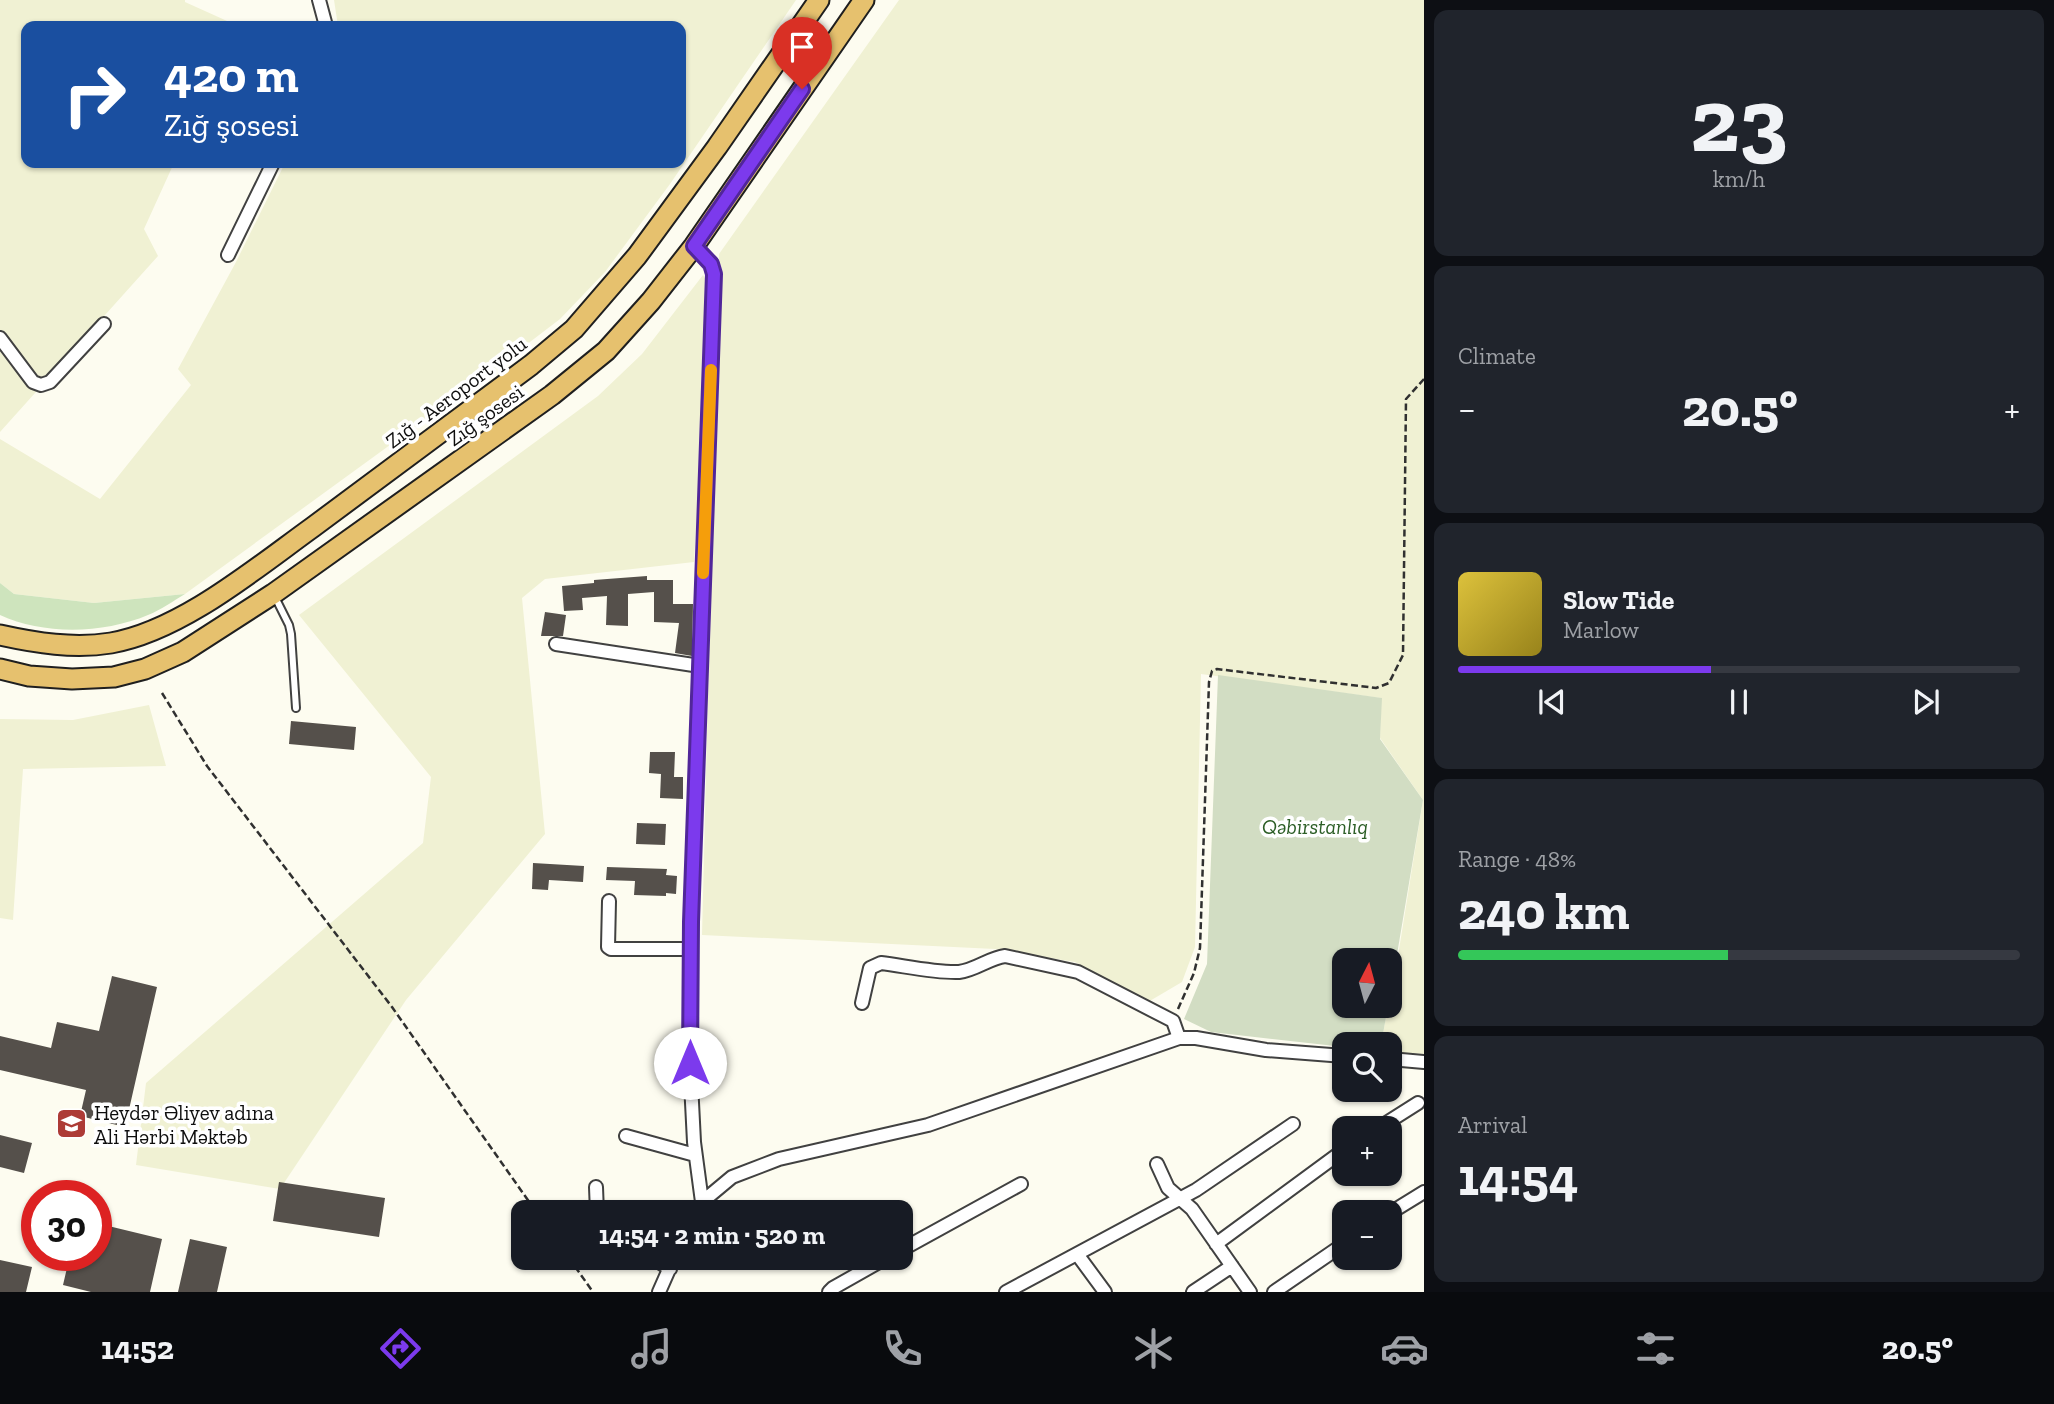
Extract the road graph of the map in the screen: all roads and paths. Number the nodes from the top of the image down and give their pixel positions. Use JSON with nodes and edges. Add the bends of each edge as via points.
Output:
{"nodes":[{"id":1,"x":318,"y":0,"type":"edge"},
{"id":2,"x":819,"y":0,"type":"edge"},
{"id":3,"x":864,"y":0,"type":"edge"},
{"id":4,"x":324,"y":21,"type":"edge"},
{"id":5,"x":271,"y":168,"type":"edge"},
{"id":6,"x":694,"y":246,"type":"junction"},
{"id":7,"x":228,"y":255,"type":"dead end"},
{"id":8,"x":104,"y":324,"type":"dead end"},
{"id":9,"x":0,"y":338,"type":"edge"},
{"id":10,"x":1424,"y":379,"type":"edge"},
{"id":11,"x":273,"y":594,"type":"junction"},
{"id":12,"x":0,"y":635,"type":"edge"},
{"id":13,"x":556,"y":644,"type":"dead end"},
{"id":14,"x":700,"y":666,"type":"junction"},
{"id":15,"x":0,"y":669,"type":"edge"},
{"id":16,"x":162,"y":693,"type":"dead end"},
{"id":17,"x":296,"y":708,"type":"dead end"},
{"id":18,"x":609,"y":901,"type":"dead end"},
{"id":19,"x":690,"y":949,"type":"junction"},
{"id":20,"x":863,"y":1003,"type":"dead end"},
{"id":21,"x":1172,"y":1021,"type":"junction"},
{"id":22,"x":1179,"y":1038,"type":"junction"},
{"id":23,"x":1332,"y":1055,"type":"edge"},
{"id":24,"x":1402,"y":1060,"type":"edge"},
{"id":25,"x":1424,"y":1062,"type":"edge"},
{"id":26,"x":1418,"y":1103,"type":"dead end"},
{"id":27,"x":1398,"y":1116,"type":"edge"},
{"id":28,"x":1293,"y":1124,"type":"dead end"},
{"id":29,"x":626,"y":1136,"type":"dead end"},
{"id":30,"x":695,"y":1155,"type":"junction"},
{"id":31,"x":1332,"y":1159,"type":"edge"},
{"id":32,"x":1157,"y":1164,"type":"dead end"},
{"id":33,"x":1021,"y":1184,"type":"dead end"},
{"id":34,"x":596,"y":1188,"type":"dead end"},
{"id":35,"x":1424,"y":1192,"type":"edge"},
{"id":36,"x":1181,"y":1198,"type":"junction"},
{"id":37,"x":528,"y":1200,"type":"edge"},
{"id":38,"x":596,"y":1200,"type":"edge"},
{"id":39,"x":698,"y":1200,"type":"edge"},
{"id":40,"x":707,"y":1200,"type":"edge"},
{"id":41,"x":1402,"y":1206,"type":"edge"},
{"id":42,"x":913,"y":1243,"type":"edge"},
{"id":43,"x":1216,"y":1244,"type":"junction"},
{"id":44,"x":1332,"y":1252,"type":"edge"},
{"id":45,"x":1077,"y":1254,"type":"junction"},
{"id":46,"x":1232,"y":1266,"type":"junction"},
{"id":47,"x":577,"y":1270,"type":"edge"},
{"id":48,"x":669,"y":1270,"type":"edge"},
{"id":49,"x":864,"y":1270,"type":"edge"},
{"id":50,"x":593,"y":1292,"type":"edge"},
{"id":51,"x":659,"y":1292,"type":"edge"},
{"id":52,"x":829,"y":1292,"type":"edge"},
{"id":53,"x":1006,"y":1292,"type":"edge"},
{"id":54,"x":1104,"y":1292,"type":"edge"},
{"id":55,"x":1193,"y":1292,"type":"edge"},
{"id":56,"x":1250,"y":1292,"type":"edge"},
{"id":57,"x":1274,"y":1292,"type":"edge"}],
"edges":[{"from":1,"to":4,"type":"street"},
{"from":2,"to":12,"type":"highway","name":"Zığ - Aeroport yolu","via":[[638,256],[574,329],[531,365],[249,573],[167,624],[111,643],[73,646]]},
{"from":3,"to":6,"type":"highway","name":"Zığ şosesi"},
{"from":5,"to":7,"type":"street"},
{"from":6,"to":11,"type":"highway","name":"Zığ şosesi","via":[[606,351],[552,395]]},
{"from":6,"to":14,"type":"street","via":[[714,274]]},
{"from":8,"to":9,"type":"street","via":[[50,382],[41,385],[33,382]]},
{"from":10,"to":21,"type":"path","via":[[1406,399],[1403,655],[1390,683],[1376,688],[1212,671],[1200,948]]},
{"from":11,"to":15,"type":"highway","name":"Zığ şosesi","via":[[183,652],[145,670],[72,679]]},
{"from":11,"to":17,"type":"lane","via":[[289,625]]},
{"from":13,"to":14,"type":"street"},
{"from":14,"to":19,"type":"street"},
{"from":16,"to":37,"type":"path","via":[[207,766],[391,1006]]},
{"from":18,"to":19,"type":"street","via":[[611,949]]},
{"from":19,"to":30,"type":"street"},
{"from":20,"to":21,"type":"street","via":[[870,968],[881,963],[957,972],[1005,956],[1078,972]]},
{"from":21,"to":22,"type":"street"},
{"from":22,"to":23,"type":"street"},
{"from":22,"to":40,"type":"street","via":[[928,1125],[779,1159],[732,1177]]},
{"from":24,"to":25,"type":"street"},
{"from":26,"to":27,"type":"street"},
{"from":28,"to":36,"type":"street"},
{"from":29,"to":30,"type":"street"},
{"from":30,"to":39,"type":"street"},
{"from":31,"to":43,"type":"street"},
{"from":32,"to":36,"type":"street","via":[[1168,1188]]},
{"from":33,"to":42,"type":"street"},
{"from":34,"to":38,"type":"street"},
{"from":35,"to":41,"type":"street"},
{"from":36,"to":43,"type":"street"},
{"from":36,"to":45,"type":"street"},
{"from":43,"to":46,"type":"street"},
{"from":44,"to":57,"type":"street"},
{"from":45,"to":53,"type":"street"},
{"from":45,"to":54,"type":"street"},
{"from":46,"to":55,"type":"street"},
{"from":46,"to":56,"type":"street"},
{"from":47,"to":50,"type":"path"},
{"from":48,"to":51,"type":"street"},
{"from":49,"to":52,"type":"street"}]}
